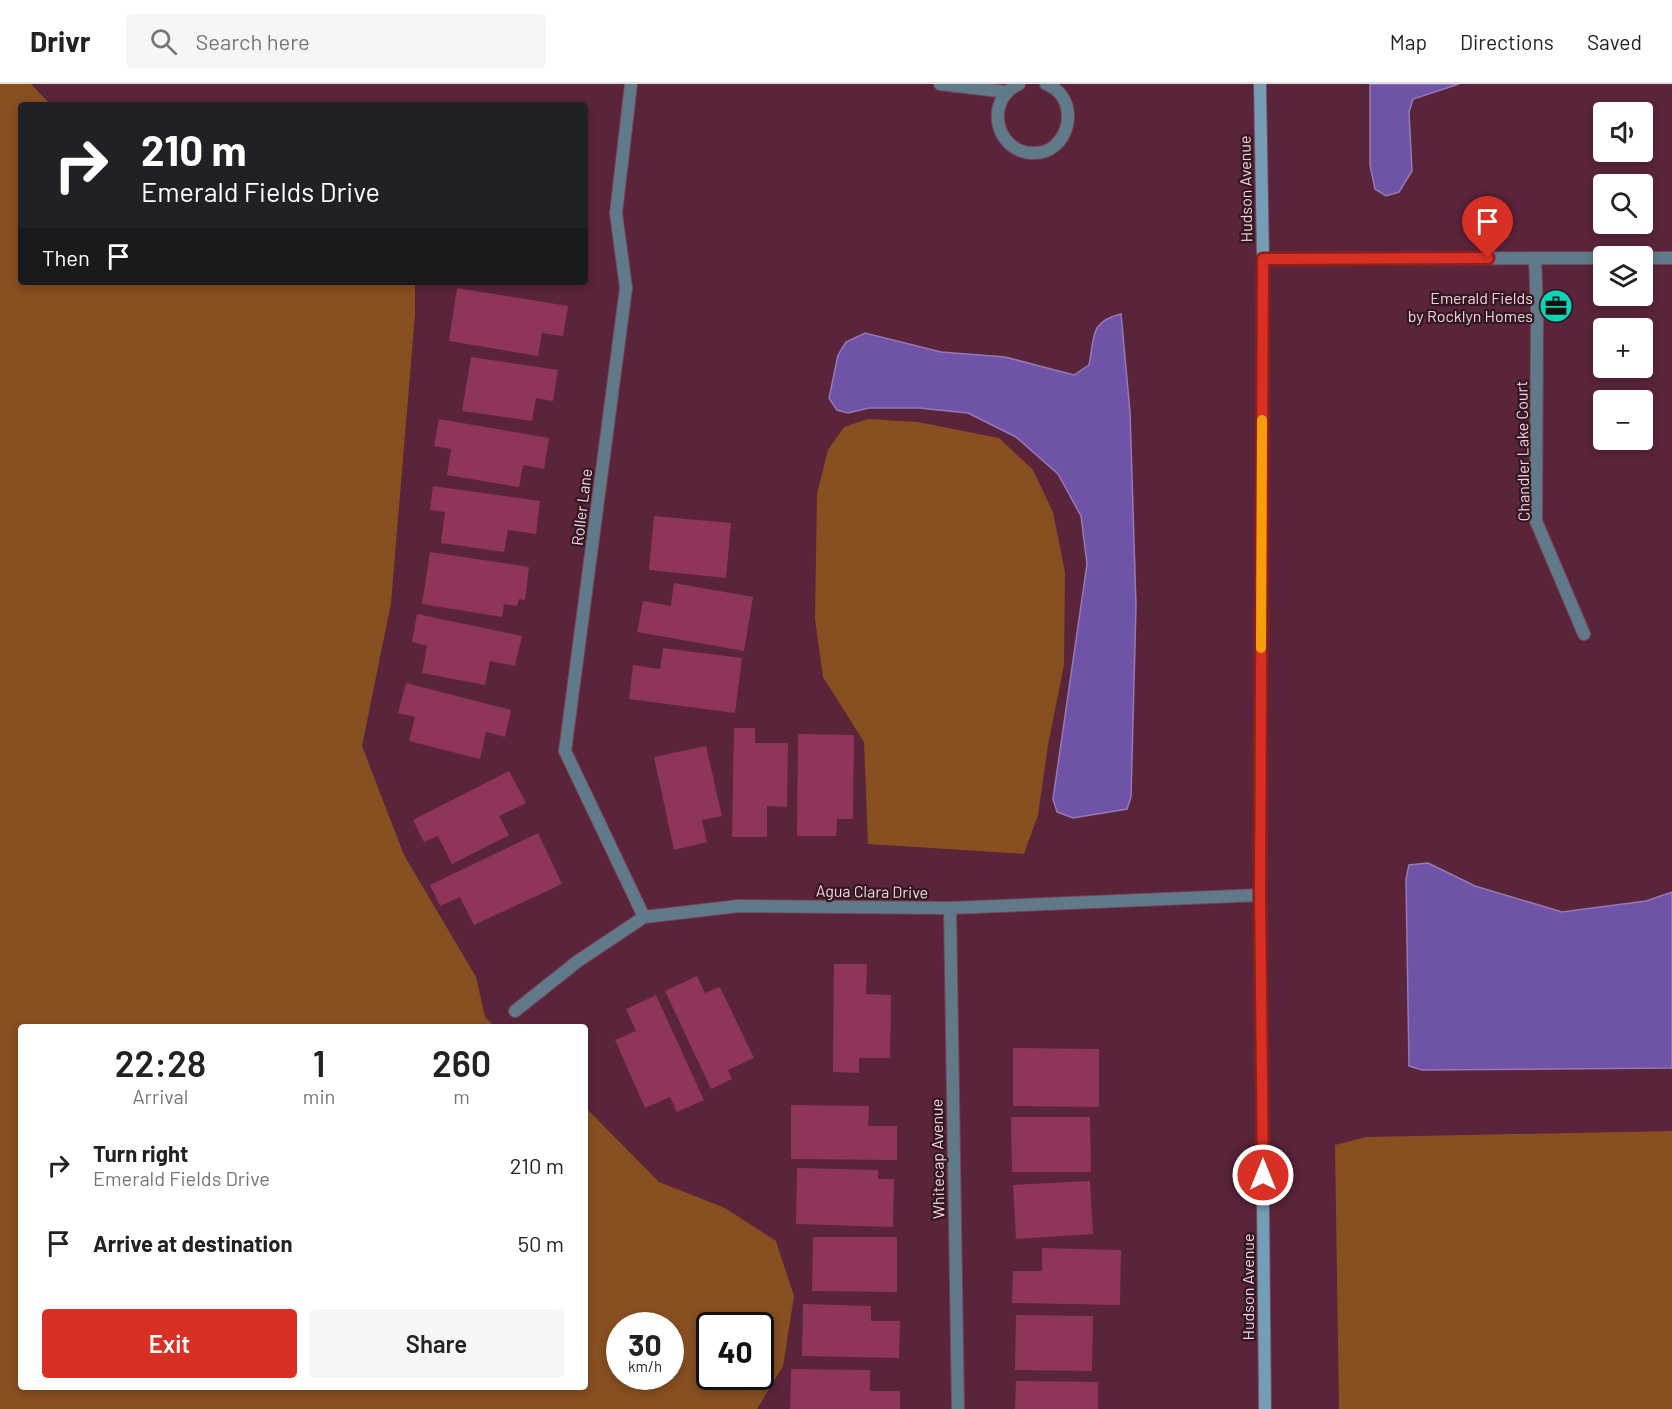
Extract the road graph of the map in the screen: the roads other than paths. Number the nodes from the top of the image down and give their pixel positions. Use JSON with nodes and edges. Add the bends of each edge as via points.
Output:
{"nodes":[{"id":1,"x":631,"y":84,"type":"edge"},
{"id":2,"x":940,"y":84,"type":"edge"},
{"id":3,"x":1019,"y":84,"type":"edge"},
{"id":4,"x":1046,"y":84,"type":"edge"},
{"id":5,"x":1260,"y":84,"type":"edge"},
{"id":6,"x":1007,"y":92,"type":"junction"},
{"id":7,"x":1535,"y":258,"type":"junction"},
{"id":8,"x":1593,"y":258,"type":"edge"},
{"id":9,"x":1653,"y":258,"type":"edge"},
{"id":10,"x":1672,"y":258,"type":"edge"},
{"id":11,"x":1263,"y":259,"type":"junction"},
{"id":12,"x":1584,"y":634,"type":"dead end"},
{"id":13,"x":1260,"y":895,"type":"junction"},
{"id":14,"x":950,"y":908,"type":"junction"},
{"id":15,"x":644,"y":917,"type":"junction"},
{"id":16,"x":515,"y":1011,"type":"dead end"},
{"id":17,"x":957,"y":1409,"type":"edge"},
{"id":18,"x":1264,"y":1409,"type":"edge"}],
"edges":[{"from":1,"to":15,"type":"street","name":"Roller Lane","via":[[616,213],[626,288],[565,751]]},
{"from":2,"to":6,"type":"street"},
{"from":3,"to":6,"type":"street"},
{"from":4,"to":6,"type":"street","via":[[1060,94],[1069,115],[1063,138],[1044,152],[1020,151],[1002,136],[997,113]]},
{"from":5,"to":11,"type":"street","name":"Hudson Avenue"},
{"from":7,"to":8,"type":"street"},
{"from":7,"to":11,"type":"street"},
{"from":7,"to":12,"type":"street","name":"Chandler Lake Court","via":[[1536,521]]},
{"from":9,"to":10,"type":"street"},
{"from":11,"to":13,"type":"street","name":"Hudson Avenue"},
{"from":13,"to":14,"type":"street","name":"Agua Clara Drive"},
{"from":13,"to":18,"type":"street","name":"Hudson Avenue"},
{"from":14,"to":15,"type":"street","name":"Agua Clara Drive","via":[[739,906]]},
{"from":14,"to":17,"type":"street","name":"Whitecap Avenue"},
{"from":15,"to":16,"type":"street","name":"Agua Clara Drive","via":[[578,961]]}]}
